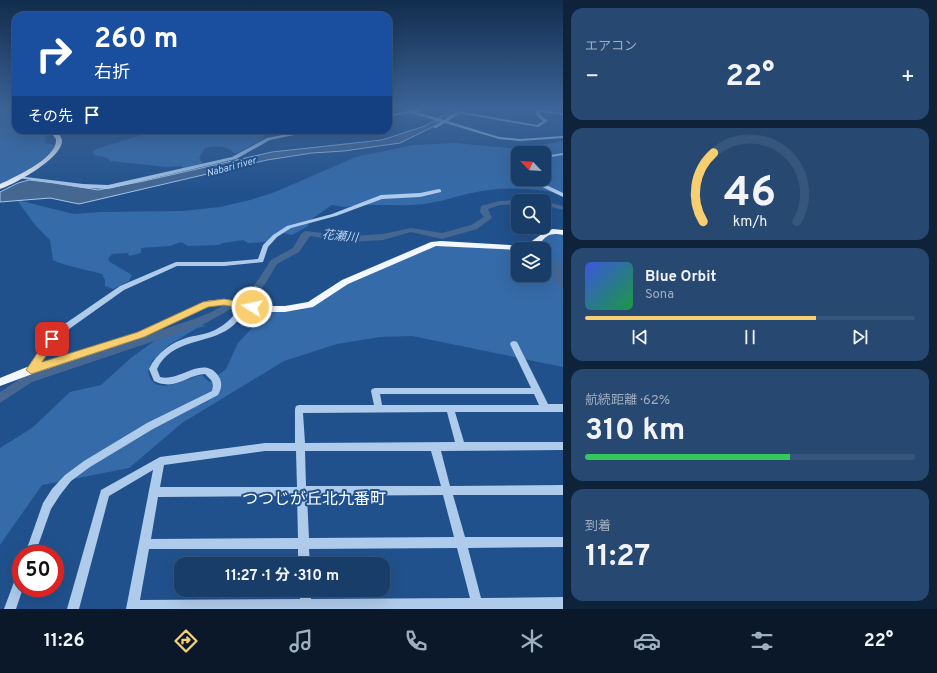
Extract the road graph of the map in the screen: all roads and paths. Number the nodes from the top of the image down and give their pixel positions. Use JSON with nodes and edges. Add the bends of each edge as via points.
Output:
{"nodes":[{"id":1,"x":58,"y":136,"type":"edge"},
{"id":2,"x":282,"y":136,"type":"edge"},
{"id":3,"x":494,"y":136,"type":"edge"},
{"id":4,"x":563,"y":137,"type":"edge"},
{"id":5,"x":541,"y":138,"type":"joint"},
{"id":6,"x":563,"y":154,"type":"edge"},
{"id":7,"x":551,"y":156,"type":"edge"},
{"id":8,"x":18,"y":177,"type":"junction"},
{"id":9,"x":543,"y":186,"type":"edge"},
{"id":10,"x":0,"y":187,"type":"edge"},
{"id":11,"x":439,"y":190,"type":"dead end"},
{"id":12,"x":563,"y":195,"type":"edge"},
{"id":13,"x":563,"y":233,"type":"edge"},
{"id":14,"x":244,"y":306,"type":"junction"},
{"id":15,"x":514,"y":344,"type":"dead end"},
{"id":16,"x":31,"y":370,"type":"junction"},
{"id":17,"x":0,"y":382,"type":"edge"},
{"id":18,"x":537,"y":391,"type":"junction"},
{"id":19,"x":545,"y":408,"type":"junction"},
{"id":20,"x":563,"y":408,"type":"edge"},
{"id":21,"x":379,"y":409,"type":"junction"},
{"id":22,"x":450,"y":409,"type":"junction"},
{"id":23,"x":563,"y":446,"type":"edge"},
{"id":24,"x":300,"y":447,"type":"junction"},
{"id":25,"x":435,"y":447,"type":"junction"},
{"id":26,"x":462,"y":447,"type":"junction"},
{"id":27,"x":160,"y":461,"type":"junction"},
{"id":28,"x":563,"y":490,"type":"edge"},
{"id":29,"x":301,"y":491,"type":"junction"},
{"id":30,"x":447,"y":491,"type":"junction"},
{"id":31,"x":155,"y":492,"type":"junction"},
{"id":32,"x":461,"y":542,"type":"junction"},
{"id":33,"x":563,"y":542,"type":"edge"},
{"id":34,"x":303,"y":543,"type":"junction"},
{"id":35,"x":145,"y":544,"type":"junction"},
{"id":36,"x":33,"y":545,"type":"edge"},
{"id":37,"x":304,"y":557,"type":"edge"},
{"id":38,"x":14,"y":597,"type":"edge"},
{"id":39,"x":305,"y":597,"type":"edge"},
{"id":40,"x":477,"y":603,"type":"junction"},
{"id":41,"x":563,"y":603,"type":"edge"},
{"id":42,"x":133,"y":607,"type":"edge"},
{"id":43,"x":306,"y":607,"type":"edge"},
{"id":44,"x":10,"y":609,"type":"edge"},
{"id":45,"x":73,"y":609,"type":"edge"}],
"edges":[{"from":1,"to":8,"type":"main road","via":[[58,146],[44,161]]},
{"from":2,"to":8,"type":"street","via":[[269,139],[234,158],[108,187]]},
{"from":3,"to":5,"type":"street"},
{"from":4,"to":5,"type":"street"},
{"from":6,"to":7,"type":"street"},
{"from":8,"to":10,"type":"main road"},
{"from":9,"to":12,"type":"street"},
{"from":11,"to":16,"type":"street","via":[[420,195],[382,197],[334,215],[289,227],[266,246],[261,261],[176,264],[112,294],[66,327],[48,343]]},
{"from":13,"to":14,"type":"main road","via":[[551,230],[526,248],[434,244],[345,282],[310,305],[285,309]]},
{"from":14,"to":16,"type":"main road","via":[[224,302],[201,306],[141,335]]},
{"from":14,"to":36,"type":"street","via":[[226,328],[177,344],[153,369],[157,379],[169,382],[195,372],[206,372],[217,380],[215,393],[150,426],[68,478],[47,507]]},
{"from":15,"to":18,"type":"street"},
{"from":16,"to":17,"type":"main road"},
{"from":18,"to":19,"type":"street"},
{"from":18,"to":21,"type":"street","via":[[375,391]]},
{"from":19,"to":20,"type":"street"},
{"from":19,"to":22,"type":"street"},
{"from":21,"to":22,"type":"street"},
{"from":21,"to":24,"type":"street","via":[[299,409]]},
{"from":22,"to":26,"type":"street"},
{"from":23,"to":26,"type":"street"},
{"from":24,"to":25,"type":"street"},
{"from":24,"to":27,"type":"street","via":[[265,447]]},
{"from":24,"to":29,"type":"street"},
{"from":25,"to":26,"type":"street"},
{"from":25,"to":30,"type":"street"},
{"from":27,"to":31,"type":"street"},
{"from":27,"to":45,"type":"street","via":[[105,492]]},
{"from":28,"to":30,"type":"street"},
{"from":29,"to":30,"type":"street"},
{"from":29,"to":31,"type":"street"},
{"from":29,"to":34,"type":"street"},
{"from":30,"to":32,"type":"street"},
{"from":31,"to":35,"type":"street"},
{"from":32,"to":33,"type":"street"},
{"from":32,"to":34,"type":"street"},
{"from":32,"to":40,"type":"street"},
{"from":34,"to":35,"type":"street"},
{"from":34,"to":37,"type":"street"},
{"from":35,"to":42,"type":"street"},
{"from":38,"to":44,"type":"street"},
{"from":39,"to":43,"type":"street"},
{"from":40,"to":41,"type":"street"},
{"from":40,"to":43,"type":"street"},
{"from":42,"to":43,"type":"street"}]}
